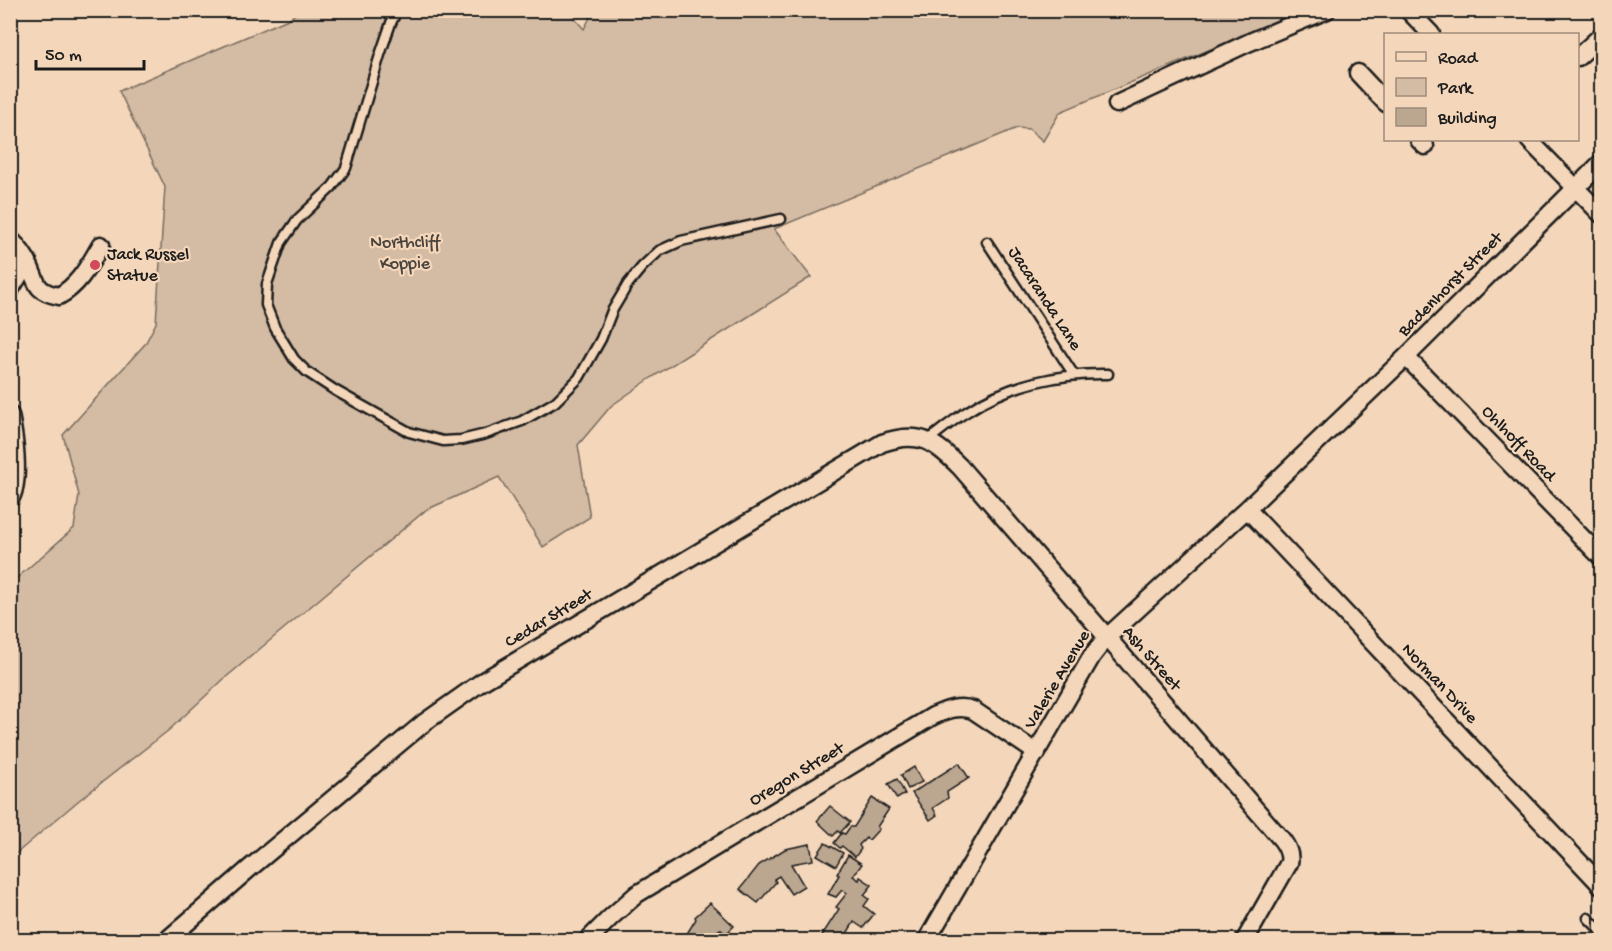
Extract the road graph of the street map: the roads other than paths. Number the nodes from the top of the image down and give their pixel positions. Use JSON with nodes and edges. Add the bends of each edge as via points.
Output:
{"nodes":[{"id":1,"x":397,"y":10,"type":"edge"},
{"id":2,"x":1328,"y":10,"type":"edge"},
{"id":3,"x":1407,"y":10,"type":"edge"},
{"id":4,"x":1430,"y":33,"type":"edge"},
{"id":5,"x":1602,"y":35,"type":"edge"},
{"id":6,"x":1579,"y":56,"type":"edge"},
{"id":7,"x":1358,"y":73,"type":"dead end"},
{"id":8,"x":1384,"y":101,"type":"edge"},
{"id":9,"x":1117,"y":104,"type":"dead end"},
{"id":10,"x":1530,"y":141,"type":"edge"},
{"id":11,"x":1602,"y":162,"type":"edge"},
{"id":12,"x":1575,"y":188,"type":"junction"},
{"id":13,"x":1602,"y":215,"type":"edge"},
{"id":14,"x":781,"y":219,"type":"dead end"},
{"id":15,"x":10,"y":238,"type":"edge"},
{"id":16,"x":987,"y":242,"type":"dead end"},
{"id":17,"x":101,"y":245,"type":"dead end"},
{"id":18,"x":28,"y":261,"type":"junction"},
{"id":19,"x":10,"y":291,"type":"edge"},
{"id":20,"x":1406,"y":357,"type":"junction"},
{"id":21,"x":1108,"y":374,"type":"dead end"},
{"id":22,"x":1074,"y":375,"type":"junction"},
{"id":23,"x":10,"y":415,"type":"edge"},
{"id":24,"x":1327,"y":433,"type":"joint"},
{"id":25,"x":927,"y":441,"type":"junction"},
{"id":26,"x":980,"y":490,"type":"joint"},
{"id":27,"x":10,"y":499,"type":"edge"},
{"id":28,"x":1248,"y":509,"type":"junction"},
{"id":29,"x":1602,"y":558,"type":"edge"},
{"id":30,"x":1106,"y":638,"type":"junction"},
{"id":31,"x":1037,"y":753,"type":"junction"},
{"id":32,"x":1602,"y":886,"type":"edge"},
{"id":33,"x":1588,"y":918,"type":"dead end"},
{"id":34,"x":1602,"y":932,"type":"edge"},
{"id":35,"x":167,"y":940,"type":"edge"},
{"id":36,"x":588,"y":940,"type":"edge"},
{"id":37,"x":927,"y":940,"type":"edge"},
{"id":38,"x":1245,"y":940,"type":"edge"}],
"edges":[{"from":1,"to":14,"type":"lane","via":[[346,168],[281,243],[267,284],[266,305],[275,328],[307,372],[409,432],[443,441],[461,440],[522,421],[555,402],[579,378],[628,284],[659,251],[681,241]]},
{"from":2,"to":9,"type":"street"},
{"from":3,"to":4,"type":"street"},
{"from":5,"to":6,"type":"street"},
{"from":7,"to":8,"type":"street"},
{"from":10,"to":12,"type":"street"},
{"from":11,"to":12,"type":"street","name":"Badenhorst Street"},
{"from":12,"to":13,"type":"street"},
{"from":12,"to":20,"type":"street","name":"Badenhorst Street"},
{"from":15,"to":18,"type":"street"},
{"from":16,"to":22,"type":"lane","name":"Jacaranda Lane"},
{"from":17,"to":18,"type":"street","via":[[71,289],[59,296],[36,285]]},
{"from":18,"to":19,"type":"street"},
{"from":20,"to":24,"type":"street","name":"Badenhorst Street"},
{"from":20,"to":29,"type":"street","name":"Ohlhoff Road"},
{"from":21,"to":22,"type":"lane","name":"Jacaranda Lane"},
{"from":22,"to":25,"type":"lane","name":"Jacaranda Lane","via":[[993,396]]},
{"from":23,"to":27,"type":"street","via":[[16,483]]},
{"from":24,"to":28,"type":"street","name":"Valerie Avenue"},
{"from":25,"to":26,"type":"street","name":"Cedar Street","via":[[945,453]]},
{"from":25,"to":35,"type":"street","name":"Cedar Street","via":[[898,437],[882,443],[483,681],[425,722]]},
{"from":26,"to":30,"type":"street","name":"Ash Street"},
{"from":28,"to":30,"type":"street","name":"Valerie Avenue"},
{"from":28,"to":32,"type":"street","name":"Norman Drive"},
{"from":30,"to":31,"type":"street","name":"Valerie Avenue"},
{"from":30,"to":38,"type":"street","name":"Ash Street","via":[[1287,848],[1289,863]]},
{"from":31,"to":36,"type":"street","name":"Oregon Street","via":[[973,710],[955,707],[922,722],[638,894]]},
{"from":31,"to":37,"type":"street","name":"Valerie Avenue"},
{"from":33,"to":34,"type":"lane"}]}
